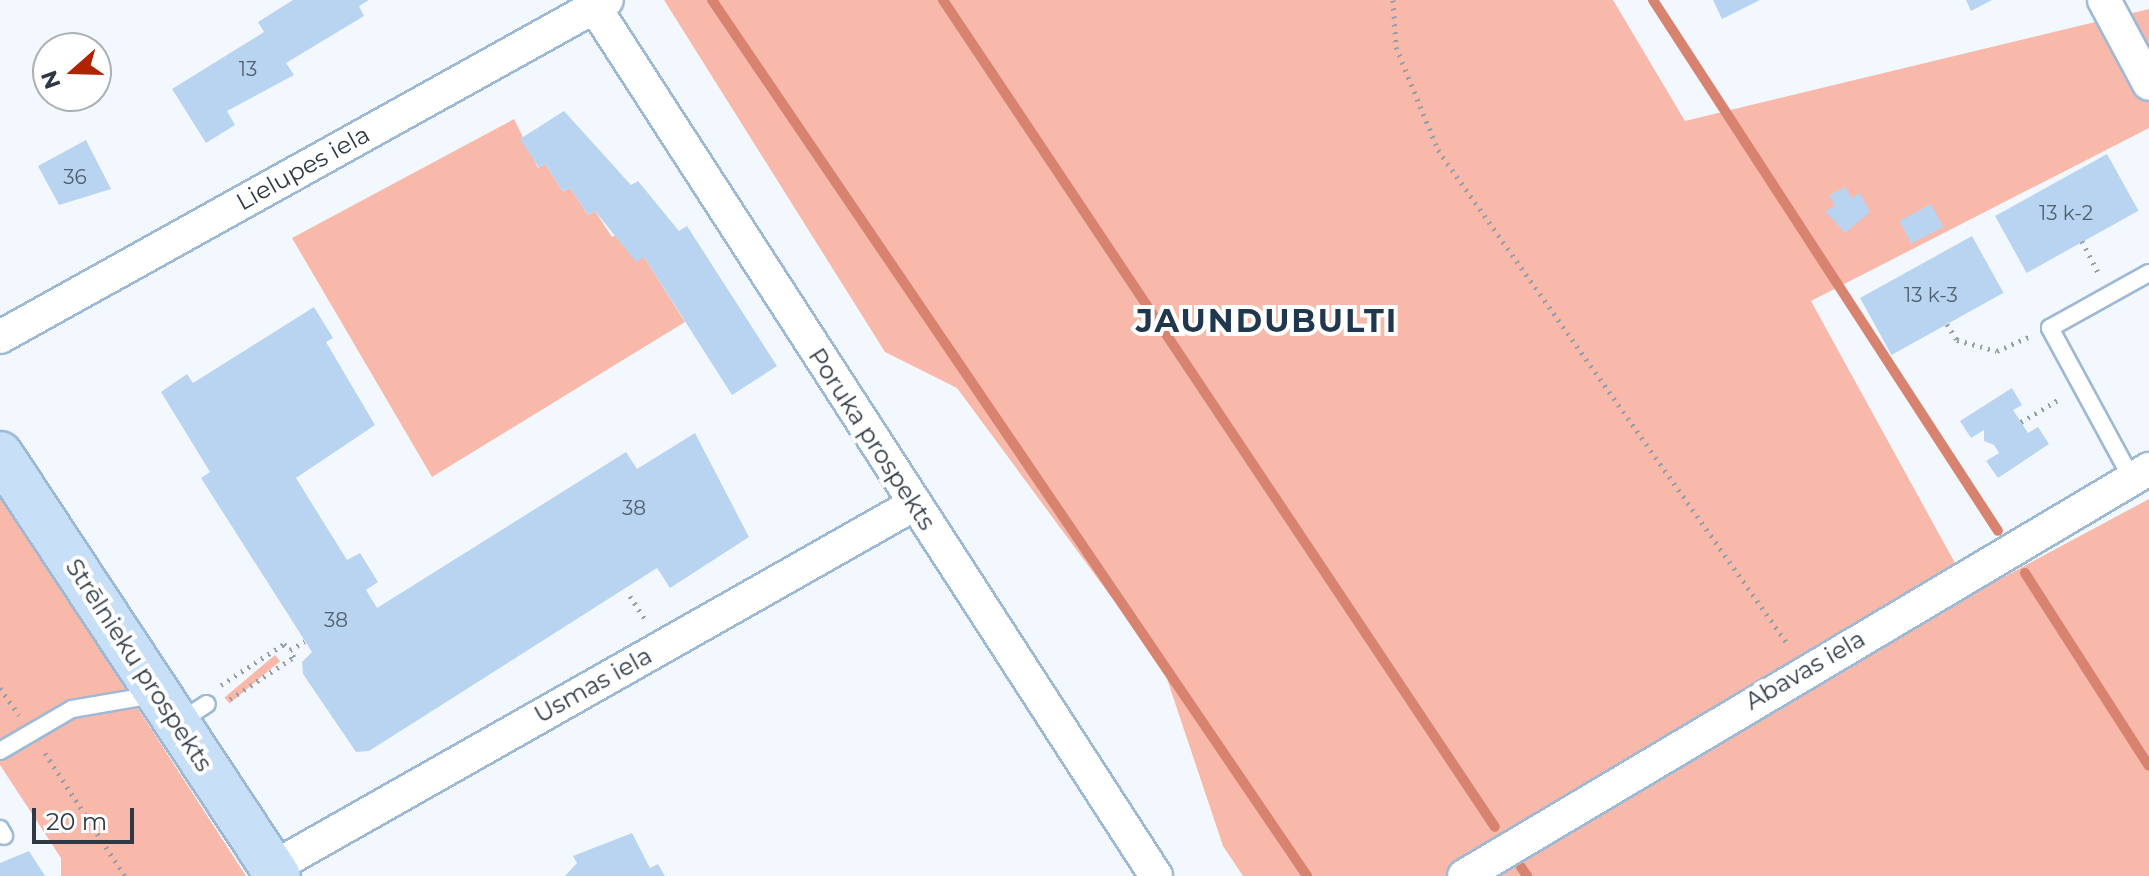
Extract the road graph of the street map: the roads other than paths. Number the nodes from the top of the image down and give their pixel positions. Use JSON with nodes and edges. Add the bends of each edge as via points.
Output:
{"nodes":[{"id":1,"x":2104,"y":0,"type":"edge"},
{"id":2,"x":597,"y":2,"type":"edge"},
{"id":3,"x":2149,"y":84,"type":"edge"},
{"id":4,"x":2149,"y":273,"type":"edge"},
{"id":5,"x":0,"y":337,"type":"edge"},
{"id":6,"x":0,"y":454,"type":"edge"},
{"id":7,"x":2141,"y":474,"type":"edge"},
{"id":8,"x":913,"y":505,"type":"junction"},
{"id":9,"x":181,"y":707,"type":"junction"},
{"id":10,"x":0,"y":751,"type":"edge"},
{"id":11,"x":275,"y":872,"type":"edge"},
{"id":12,"x":1156,"y":876,"type":"edge"},
{"id":13,"x":1464,"y":876,"type":"edge"}],
"edges":[{"from":1,"to":3,"type":"street"},
{"from":2,"to":5,"type":"street","name":"Lielupes iela"},
{"from":2,"to":8,"type":"street","name":"Poruka prospekts"},
{"from":4,"to":7,"type":"lane","via":[[2050,328]]},
{"from":6,"to":9,"type":"main road","name":"Strēlnieku prospekts"},
{"from":7,"to":13,"type":"street","name":"Abavas iela"},
{"from":8,"to":11,"type":"street","name":"Usmas iela"},
{"from":8,"to":12,"type":"street","name":"Poruka prospekts"},
{"from":9,"to":10,"type":"lane","via":[[72,709]]},
{"from":9,"to":11,"type":"main road","name":"Strēlnieku prospekts"}]}
